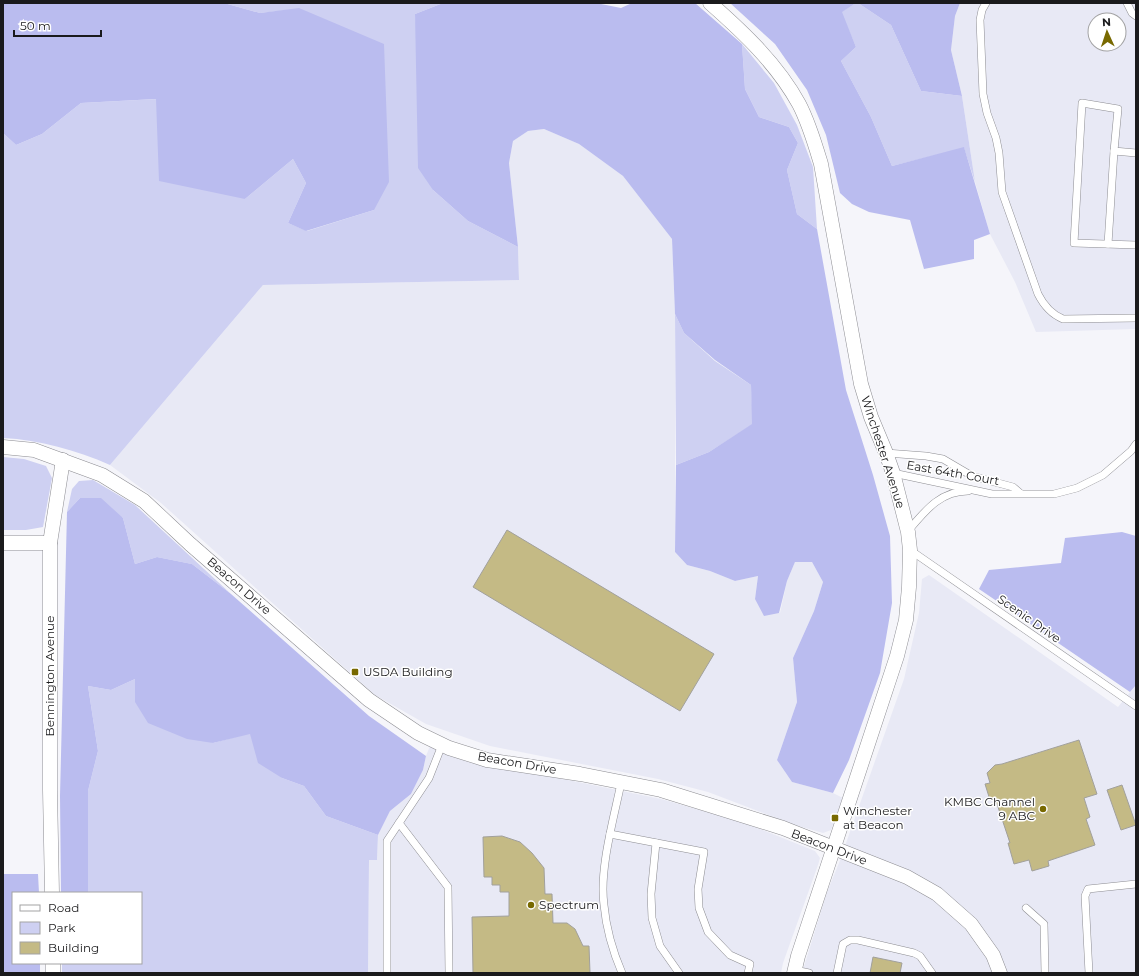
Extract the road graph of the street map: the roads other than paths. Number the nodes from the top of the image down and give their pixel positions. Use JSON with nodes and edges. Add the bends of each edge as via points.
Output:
{"nodes":[{"id":1,"x":710,"y":3,"type":"edge"},
{"id":2,"x":986,"y":3,"type":"edge"},
{"id":3,"x":1127,"y":3,"type":"edge"},
{"id":4,"x":1136,"y":16,"type":"edge"},
{"id":5,"x":1114,"y":151,"type":"junction"},
{"id":6,"x":1136,"y":153,"type":"edge"},
{"id":7,"x":1108,"y":244,"type":"junction"},
{"id":8,"x":1136,"y":245,"type":"edge"},
{"id":9,"x":1136,"y":318,"type":"edge"},
{"id":10,"x":1136,"y":444,"type":"edge"},
{"id":11,"x":3,"y":447,"type":"edge"},
{"id":12,"x":886,"y":453,"type":"junction"},
{"id":13,"x":63,"y":460,"type":"junction"},
{"id":14,"x":893,"y":473,"type":"junction"},
{"id":15,"x":980,"y":491,"type":"junction"},
{"id":16,"x":1020,"y":493,"type":"junction"},
{"id":17,"x":908,"y":532,"type":"junction"},
{"id":18,"x":3,"y":542,"type":"edge"},
{"id":19,"x":50,"y":543,"type":"junction"},
{"id":20,"x":910,"y":550,"type":"junction"},
{"id":21,"x":1136,"y":706,"type":"edge"},
{"id":22,"x":442,"y":745,"type":"junction"},
{"id":23,"x":621,"y":783,"type":"junction"},
{"id":24,"x":399,"y":823,"type":"junction"},
{"id":25,"x":610,"y":834,"type":"junction"},
{"id":26,"x":656,"y":843,"type":"junction"},
{"id":27,"x":834,"y":848,"type":"junction"},
{"id":28,"x":1136,"y":884,"type":"edge"},
{"id":29,"x":52,"y":892,"type":"edge"},
{"id":30,"x":1026,"y":908,"type":"dead end"},
{"id":31,"x":795,"y":971,"type":"edge"},
{"id":32,"x":387,"y":973,"type":"edge"},
{"id":33,"x":449,"y":973,"type":"edge"},
{"id":34,"x":622,"y":973,"type":"edge"},
{"id":35,"x":679,"y":973,"type":"edge"},
{"id":36,"x":748,"y":973,"type":"edge"},
{"id":37,"x":809,"y":973,"type":"edge"},
{"id":38,"x":837,"y":973,"type":"edge"},
{"id":39,"x":932,"y":973,"type":"edge"},
{"id":40,"x":1000,"y":973,"type":"edge"},
{"id":41,"x":1045,"y":973,"type":"edge"},
{"id":42,"x":1089,"y":973,"type":"edge"}],
"edges":[{"from":1,"to":12,"type":"street","name":"Winchester Avenue","via":[[746,35],[778,72],[799,104],[812,133],[821,164],[861,384]]},
{"from":2,"to":9,"type":"lane","via":[[980,20],[985,105],[996,138],[1002,192],[1042,303],[1055,316],[1063,319]]},
{"from":3,"to":4,"type":"lane"},
{"from":5,"to":6,"type":"lane"},
{"from":5,"to":7,"type":"lane"},
{"from":5,"to":7,"type":"lane","via":[[1118,109],[1082,103],[1074,243]]},
{"from":7,"to":8,"type":"lane"},
{"from":10,"to":16,"type":"lane","name":"East 64th Court","via":[[1103,475],[1077,488],[1054,494]]},
{"from":11,"to":13,"type":"street","name":"Beacon Drive","via":[[34,450]]},
{"from":12,"to":14,"type":"street","name":"Winchester Avenue"},
{"from":12,"to":16,"type":"lane","via":[[943,459],[972,476],[1013,487]]},
{"from":13,"to":19,"type":"street","name":"Bennington Avenue"},
{"from":13,"to":22,"type":"street","name":"Beacon Drive","via":[[102,475],[144,501],[369,700],[418,733]]},
{"from":14,"to":15,"type":"lane","name":"East 64th Court"},
{"from":14,"to":17,"type":"street","name":"Winchester Avenue"},
{"from":15,"to":16,"type":"lane","name":"East 64th Court","via":[[992,494]]},
{"from":15,"to":17,"type":"lane","via":[[964,491],[945,496],[935,502]]},
{"from":17,"to":20,"type":"street","name":"Winchester Avenue"},
{"from":18,"to":19,"type":"street"},
{"from":19,"to":29,"type":"street","name":"Bennington Avenue"},
{"from":20,"to":21,"type":"lane","name":"Scenic Drive"},
{"from":20,"to":27,"type":"street","name":"Winchester Avenue","via":[[906,620],[897,656]]},
{"from":22,"to":23,"type":"street","name":"Beacon Drive","via":[[487,760]]},
{"from":22,"to":24,"type":"lane","via":[[429,778]]},
{"from":23,"to":25,"type":"lane"},
{"from":23,"to":27,"type":"street","name":"Beacon Drive","via":[[661,790],[782,828]]},
{"from":24,"to":32,"type":"lane","via":[[387,841]]},
{"from":24,"to":33,"type":"lane","via":[[448,887]]},
{"from":25,"to":26,"type":"lane"},
{"from":25,"to":34,"type":"lane","via":[[603,878],[604,904],[616,960]]},
{"from":26,"to":35,"type":"lane","via":[[651,894],[652,918],[660,946]]},
{"from":26,"to":36,"type":"lane","via":[[704,852],[698,889],[699,908],[708,932],[730,955],[750,964]]},
{"from":27,"to":31,"type":"street","name":"Winchester Avenue"},
{"from":27,"to":40,"type":"street","name":"Beacon Drive","via":[[907,877],[937,894],[970,924],[993,955]]},
{"from":28,"to":42,"type":"lane","via":[[1088,889],[1085,896]]},
{"from":30,"to":41,"type":"lane","via":[[1044,924]]},
{"from":31,"to":37,"type":"lane"},
{"from":38,"to":39,"type":"lane","via":[[843,944],[850,940],[858,940],[914,953],[920,956]]}]}
